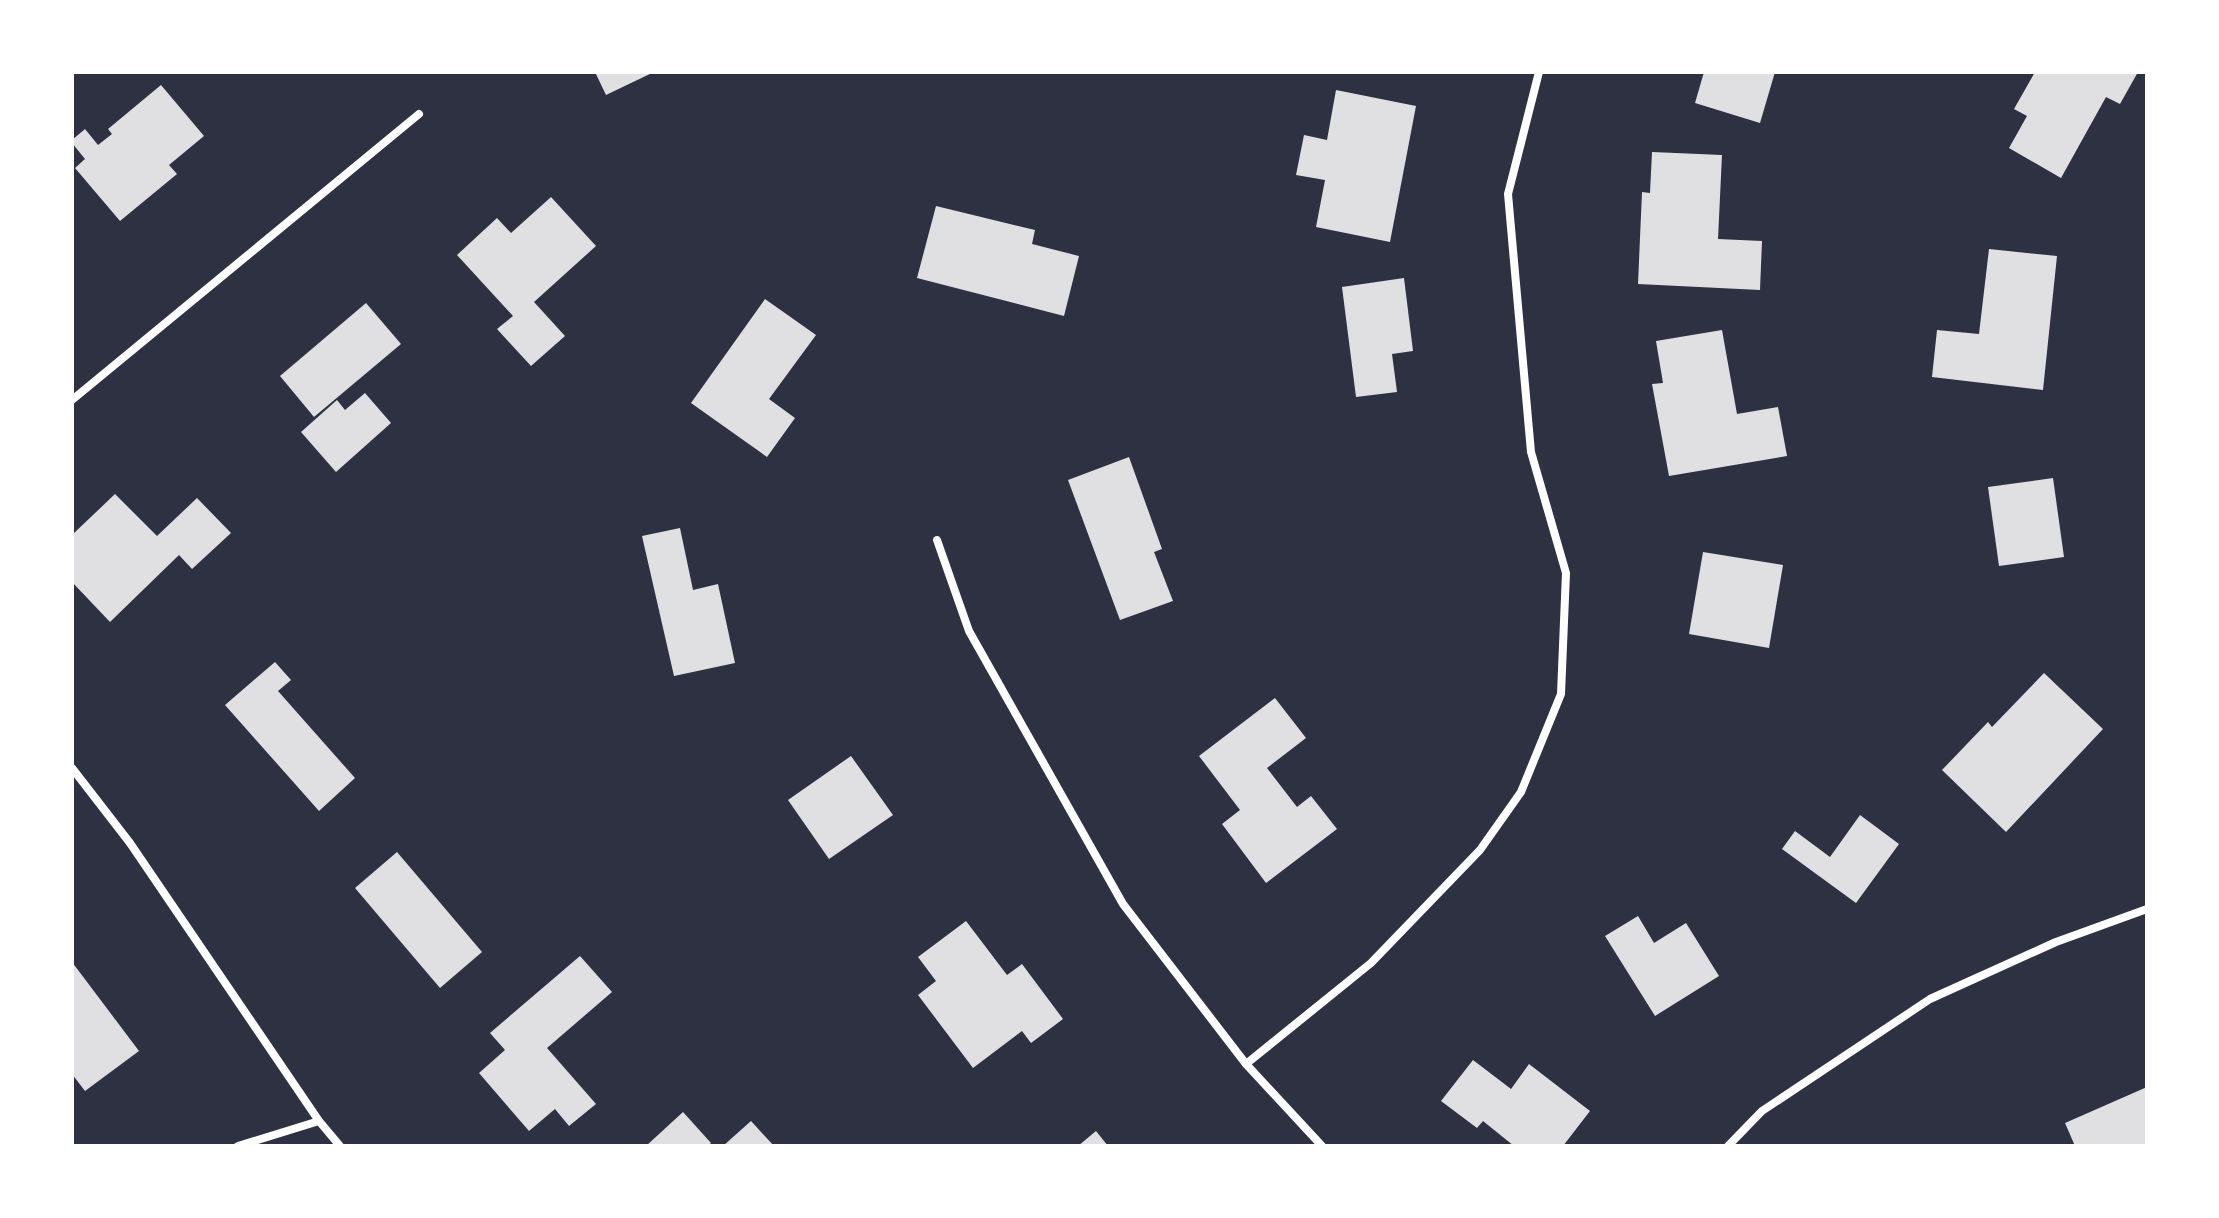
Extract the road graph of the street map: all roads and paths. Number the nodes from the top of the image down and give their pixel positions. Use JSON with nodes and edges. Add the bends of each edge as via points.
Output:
{"nodes":[{"id":1,"x":1539,"y":72,"type":"edge"},
{"id":2,"x":419,"y":114,"type":"dead end"},
{"id":3,"x":72,"y":400,"type":"edge"},
{"id":4,"x":937,"y":540,"type":"dead end"},
{"id":5,"x":72,"y":768,"type":"edge"},
{"id":6,"x":2147,"y":909,"type":"edge"},
{"id":7,"x":1246,"y":1064,"type":"junction"},
{"id":8,"x":319,"y":1121,"type":"junction"},
{"id":9,"x":238,"y":1146,"type":"edge"},
{"id":10,"x":340,"y":1146,"type":"edge"},
{"id":11,"x":1322,"y":1146,"type":"edge"},
{"id":12,"x":1728,"y":1146,"type":"edge"}],
"edges":[{"from":1,"to":7,"type":"street","via":[[1508,194],[1531,452],[1566,573],[1561,694],[1521,792],[1480,850],[1371,963]]},
{"from":2,"to":3,"type":"street"},
{"from":4,"to":7,"type":"street","via":[[969,631],[1123,904]]},
{"from":5,"to":8,"type":"street","via":[[130,843]]},
{"from":6,"to":12,"type":"street","via":[[2056,942],[1930,999],[1762,1111]]},
{"from":7,"to":11,"type":"street"},
{"from":8,"to":9,"type":"street"},
{"from":8,"to":10,"type":"street"}]}
